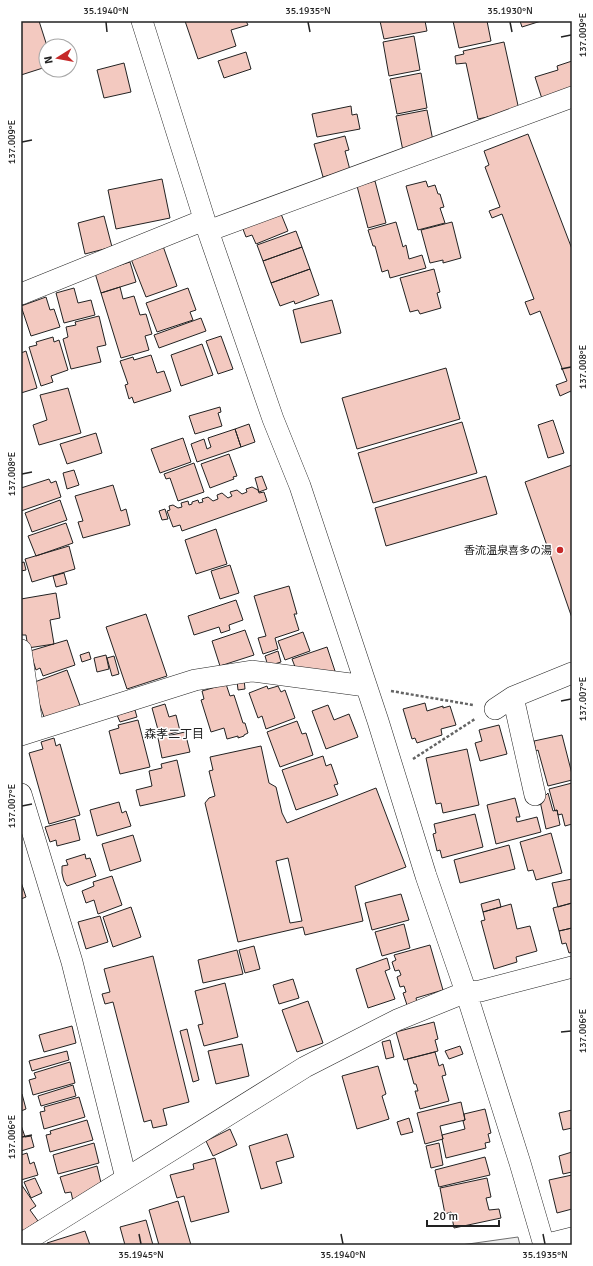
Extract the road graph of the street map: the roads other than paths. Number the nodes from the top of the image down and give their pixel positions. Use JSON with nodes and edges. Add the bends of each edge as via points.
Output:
{"nodes":[{"id":1,"x":142,"y":21,"type":"edge"},
{"id":2,"x":572,"y":97,"type":"edge"},
{"id":3,"x":206,"y":226,"type":"junction"},
{"id":4,"x":21,"y":294,"type":"edge"},
{"id":5,"x":21,"y":650,"type":"edge"},
{"id":6,"x":572,"y":674,"type":"edge"},
{"id":7,"x":366,"y":686,"type":"junction"},
{"id":8,"x":513,"y":697,"type":"junction"},
{"id":9,"x":495,"y":709,"type":"road end"},
{"id":10,"x":27,"y":733,"type":"edge"},
{"id":11,"x":21,"y":794,"type":"edge"},
{"id":12,"x":535,"y":795,"type":"dead end"},
{"id":13,"x":572,"y":967,"type":"edge"},
{"id":14,"x":466,"y":992,"type":"junction"},
{"id":15,"x":126,"y":1178,"type":"junction"},
{"id":16,"x":572,"y":1238,"type":"edge"},
{"id":17,"x":21,"y":1244,"type":"edge"},
{"id":18,"x":544,"y":1245,"type":"edge"}],
"edges":[{"from":1,"to":3,"type":"street"},
{"from":2,"to":3,"type":"street"},
{"from":3,"to":4,"type":"street"},
{"from":3,"to":7,"type":"street","via":[[273,419],[300,486]]},
{"from":5,"to":10,"type":"street"},
{"from":6,"to":8,"type":"street"},
{"from":7,"to":10,"type":"street","via":[[252,671],[195,680]]},
{"from":7,"to":14,"type":"street"},
{"from":8,"to":9,"type":"street"},
{"from":8,"to":12,"type":"street"},
{"from":11,"to":15,"type":"street","via":[[72,962]]},
{"from":13,"to":14,"type":"street","via":[[480,991]]},
{"from":14,"to":15,"type":"street","via":[[397,1020],[305,1067]]},
{"from":14,"to":18,"type":"street"},
{"from":15,"to":17,"type":"street"},
{"from":16,"to":18,"type":"street"}]}
